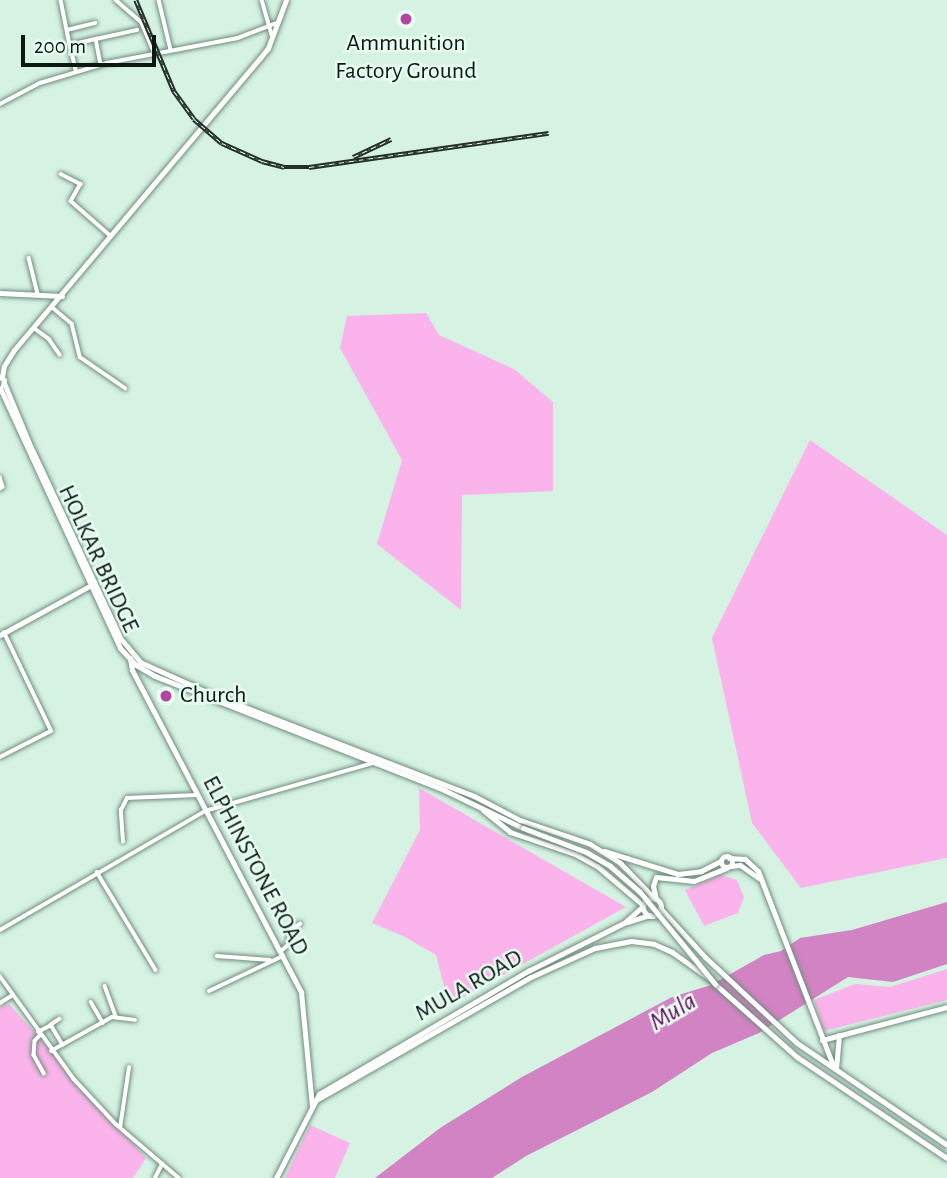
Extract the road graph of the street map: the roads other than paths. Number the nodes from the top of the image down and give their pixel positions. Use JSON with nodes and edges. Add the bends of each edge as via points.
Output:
{"nodes":[{"id":1,"x":61,"y":0,"type":"edge"},
{"id":2,"x":116,"y":0,"type":"edge"},
{"id":3,"x":159,"y":0,"type":"edge"},
{"id":4,"x":262,"y":0,"type":"edge"},
{"id":5,"x":286,"y":0,"type":"edge"},
{"id":6,"x":95,"y":23,"type":"dead end"},
{"id":7,"x":278,"y":24,"type":"junction"},
{"id":8,"x":268,"y":27,"type":"junction"},
{"id":9,"x":67,"y":30,"type":"junction"},
{"id":10,"x":137,"y":30,"type":"dead end"},
{"id":11,"x":272,"y":36,"type":"junction"},
{"id":12,"x":96,"y":39,"type":"junction"},
{"id":13,"x":70,"y":45,"type":"junction"},
{"id":14,"x":171,"y":50,"type":"junction"},
{"id":15,"x":155,"y":54,"type":"junction"},
{"id":16,"x":101,"y":64,"type":"junction"},
{"id":17,"x":76,"y":72,"type":"junction"},
{"id":18,"x":0,"y":104,"type":"edge"},
{"id":19,"x":61,"y":174,"type":"dead end"},
{"id":20,"x":111,"y":236,"type":"junction"},
{"id":21,"x":29,"y":258,"type":"dead end"},
{"id":22,"x":0,"y":293,"type":"edge"},
{"id":23,"x":38,"y":295,"type":"junction"},
{"id":24,"x":62,"y":296,"type":"junction"},
{"id":25,"x":52,"y":307,"type":"junction"},
{"id":26,"x":34,"y":328,"type":"junction"},
{"id":27,"x":60,"y":355,"type":"dead end"},
{"id":28,"x":1,"y":382,"type":"edge"},
{"id":29,"x":125,"y":388,"type":"dead end"},
{"id":30,"x":3,"y":402,"type":"edge"},
{"id":31,"x":0,"y":477,"type":"edge"},
{"id":32,"x":0,"y":489,"type":"edge"},
{"id":33,"x":94,"y":588,"type":"junction"},
{"id":34,"x":2,"y":634,"type":"edge"},
{"id":35,"x":131,"y":656,"type":"junction"},
{"id":36,"x":0,"y":757,"type":"edge"},
{"id":37,"x":375,"y":760,"type":"junction"},
{"id":38,"x":197,"y":795,"type":"junction"},
{"id":39,"x":478,"y":805,"type":"junction"},
{"id":40,"x":205,"y":811,"type":"junction"},
{"id":41,"x":123,"y":842,"type":"dead end"},
{"id":42,"x":604,"y":851,"type":"junction"},
{"id":43,"x":729,"y":858,"type":"junction"},
{"id":44,"x":722,"y":861,"type":"junction"},
{"id":45,"x":729,"y":867,"type":"junction"},
{"id":46,"x":97,"y":872,"type":"junction"},
{"id":47,"x":762,"y":881,"type":"junction"},
{"id":48,"x":655,"y":899,"type":"junction"},
{"id":49,"x":643,"y":906,"type":"junction"},
{"id":50,"x":660,"y":908,"type":"junction"},
{"id":51,"x":650,"y":915,"type":"junction"},
{"id":52,"x":624,"y":923,"type":"junction"},
{"id":53,"x":300,"y":924,"type":"dead end"},
{"id":54,"x":0,"y":930,"type":"edge"},
{"id":55,"x":282,"y":953,"type":"junction"},
{"id":56,"x":217,"y":956,"type":"dead end"},
{"id":57,"x":272,"y":960,"type":"junction"},
{"id":58,"x":156,"y":970,"type":"dead end"},
{"id":59,"x":0,"y":976,"type":"edge"},
{"id":60,"x":521,"y":981,"type":"junction"},
{"id":61,"x":715,"y":984,"type":"junction"},
{"id":62,"x":105,"y":986,"type":"dead end"},
{"id":63,"x":209,"y":991,"type":"dead end"},
{"id":64,"x":13,"y":995,"type":"junction"},
{"id":65,"x":92,"y":1002,"type":"dead end"},
{"id":66,"x":0,"y":1003,"type":"edge"},
{"id":67,"x":947,"y":1007,"type":"edge"},
{"id":68,"x":116,"y":1016,"type":"junction"},
{"id":69,"x":60,"y":1019,"type":"dead end"},
{"id":70,"x":135,"y":1020,"type":"dead end"},
{"id":71,"x":103,"y":1023,"type":"junction"},
{"id":72,"x":51,"y":1024,"type":"junction"},
{"id":73,"x":39,"y":1034,"type":"junction"},
{"id":74,"x":839,"y":1035,"type":"junction"},
{"id":75,"x":822,"y":1040,"type":"junction"},
{"id":76,"x":63,"y":1045,"type":"junction"},
{"id":77,"x":51,"y":1051,"type":"junction"},
{"id":78,"x":836,"y":1052,"type":"junction"},
{"id":79,"x":828,"y":1054,"type":"junction"},
{"id":80,"x":129,"y":1068,"type":"dead end"},
{"id":81,"x":835,"y":1069,"type":"junction"},
{"id":82,"x":44,"y":1073,"type":"dead end"},
{"id":83,"x":314,"y":1103,"type":"junction"},
{"id":84,"x":120,"y":1128,"type":"junction"},
{"id":85,"x":947,"y":1145,"type":"edge"},
{"id":86,"x":947,"y":1158,"type":"edge"},
{"id":87,"x":162,"y":1164,"type":"junction"},
{"id":88,"x":156,"y":1178,"type":"edge"},
{"id":89,"x":179,"y":1178,"type":"edge"},
{"id":90,"x":276,"y":1178,"type":"edge"}],
"edges":[{"from":1,"to":9,"type":"street"},
{"from":2,"to":15,"type":"street","via":[[142,23]]},
{"from":3,"to":14,"type":"street"},
{"from":4,"to":8,"type":"street"},
{"from":5,"to":7,"type":"main road"},
{"from":6,"to":9,"type":"street"},
{"from":7,"to":8,"type":"street"},
{"from":7,"to":11,"type":"main road"},
{"from":8,"to":11,"type":"street"},
{"from":8,"to":14,"type":"street","via":[[238,38]]},
{"from":9,"to":13,"type":"street"},
{"from":10,"to":12,"type":"street"},
{"from":11,"to":20,"type":"main road","via":[[260,58]]},
{"from":12,"to":13,"type":"street"},
{"from":12,"to":16,"type":"street"},
{"from":13,"to":17,"type":"street"},
{"from":14,"to":15,"type":"street"},
{"from":15,"to":16,"type":"street"},
{"from":16,"to":17,"type":"street"},
{"from":17,"to":18,"type":"street","via":[[40,83]]},
{"from":19,"to":20,"type":"street","via":[[81,184],[71,201]]},
{"from":20,"to":24,"type":"main road"},
{"from":21,"to":23,"type":"street"},
{"from":22,"to":23,"type":"main road"},
{"from":23,"to":24,"type":"main road"},
{"from":24,"to":25,"type":"main road"},
{"from":25,"to":26,"type":"main road"},
{"from":25,"to":29,"type":"street","via":[[72,324],[80,357]]},
{"from":26,"to":27,"type":"street"},
{"from":26,"to":28,"type":"main road","via":[[4,366]]},
{"from":28,"to":30,"type":"main road","name":"HOLKAR BRIDGE"},
{"from":28,"to":33,"type":"main road","name":"ELPHINSTONE ROAD"},
{"from":30,"to":33,"type":"main road","name":"HOLKAR BRIDGE"},
{"from":31,"to":32,"type":"street"},
{"from":33,"to":34,"type":"main road"},
{"from":33,"to":35,"type":"main road","name":"ELPHINSTONE ROAD"},
{"from":34,"to":36,"type":"street","via":[[51,731]]},
{"from":35,"to":37,"type":"main road","name":"ELPHINSTONE ROAD","via":[[157,672]]},
{"from":35,"to":38,"type":"main road","name":"ELPHINSTONE ROAD","via":[[132,670]]},
{"from":37,"to":39,"type":"main road"},
{"from":37,"to":40,"type":"street"},
{"from":37,"to":42,"type":"main road"},
{"from":38,"to":40,"type":"main road","name":"ELPHINSTONE ROAD"},
{"from":38,"to":41,"type":"street","via":[[127,798],[121,810]]},
{"from":39,"to":49,"type":"main road","via":[[510,832],[597,866]]},
{"from":39,"to":61,"type":"main road","bridge":true,"via":[[586,852],[617,872],[640,892]]},
{"from":40,"to":46,"type":"street"},
{"from":40,"to":55,"type":"main road","name":"ELPHINSTONE ROAD"},
{"from":42,"to":44,"type":"main road","via":[[678,874]]},
{"from":42,"to":48,"type":"main road"},
{"from":43,"to":44,"type":"main road"},
{"from":43,"to":45,"type":"main road"},
{"from":43,"to":47,"type":"main road","via":[[751,863]]},
{"from":44,"to":45,"type":"main road"},
{"from":45,"to":47,"type":"main road","via":[[740,865]]},
{"from":45,"to":48,"type":"main road","via":[[694,881],[656,877]]},
{"from":46,"to":54,"type":"street"},
{"from":46,"to":58,"type":"street"},
{"from":47,"to":75,"type":"main road"},
{"from":48,"to":49,"type":"main road","via":[[647,899]]},
{"from":48,"to":50,"type":"main road"},
{"from":49,"to":51,"type":"main road"},
{"from":49,"to":52,"type":"main road","name":"MULA ROAD"},
{"from":50,"to":51,"type":"main road"},
{"from":50,"to":81,"type":"main road","via":[[705,957],[797,1042]]},
{"from":51,"to":52,"type":"main road"},
{"from":52,"to":60,"type":"main road","name":"MULA ROAD"},
{"from":53,"to":55,"type":"street","via":[[291,930]]},
{"from":55,"to":57,"type":"street"},
{"from":55,"to":83,"type":"main road","name":"ELPHINSTONE ROAD","via":[[302,992]]},
{"from":56,"to":57,"type":"street"},
{"from":57,"to":63,"type":"street"},
{"from":59,"to":64,"type":"street"},
{"from":60,"to":61,"type":"main road","bridge":true,"via":[[595,947],[640,941],[672,952]]},
{"from":60,"to":83,"type":"main road","name":"MULA ROAD"},
{"from":61,"to":86,"type":"main road","via":[[797,1057]]},
{"from":62,"to":68,"type":"street"},
{"from":64,"to":66,"type":"street"},
{"from":64,"to":73,"type":"street"},
{"from":65,"to":71,"type":"street"},
{"from":67,"to":74,"type":"main road"},
{"from":68,"to":70,"type":"street"},
{"from":68,"to":71,"type":"street"},
{"from":69,"to":72,"type":"street"},
{"from":71,"to":76,"type":"street"},
{"from":72,"to":73,"type":"street"},
{"from":72,"to":76,"type":"street"},
{"from":73,"to":77,"type":"street"},
{"from":73,"to":82,"type":"street","via":[[34,1055]]},
{"from":74,"to":75,"type":"main road"},
{"from":74,"to":78,"type":"main road"},
{"from":75,"to":79,"type":"main road"},
{"from":76,"to":77,"type":"street"},
{"from":77,"to":84,"type":"street"},
{"from":78,"to":79,"type":"main road"},
{"from":78,"to":81,"type":"main road"},
{"from":79,"to":81,"type":"main road"},
{"from":80,"to":84,"type":"street"},
{"from":81,"to":85,"type":"main road"},
{"from":83,"to":90,"type":"main road"},
{"from":84,"to":87,"type":"street"},
{"from":87,"to":88,"type":"street"},
{"from":87,"to":89,"type":"street"}]}
